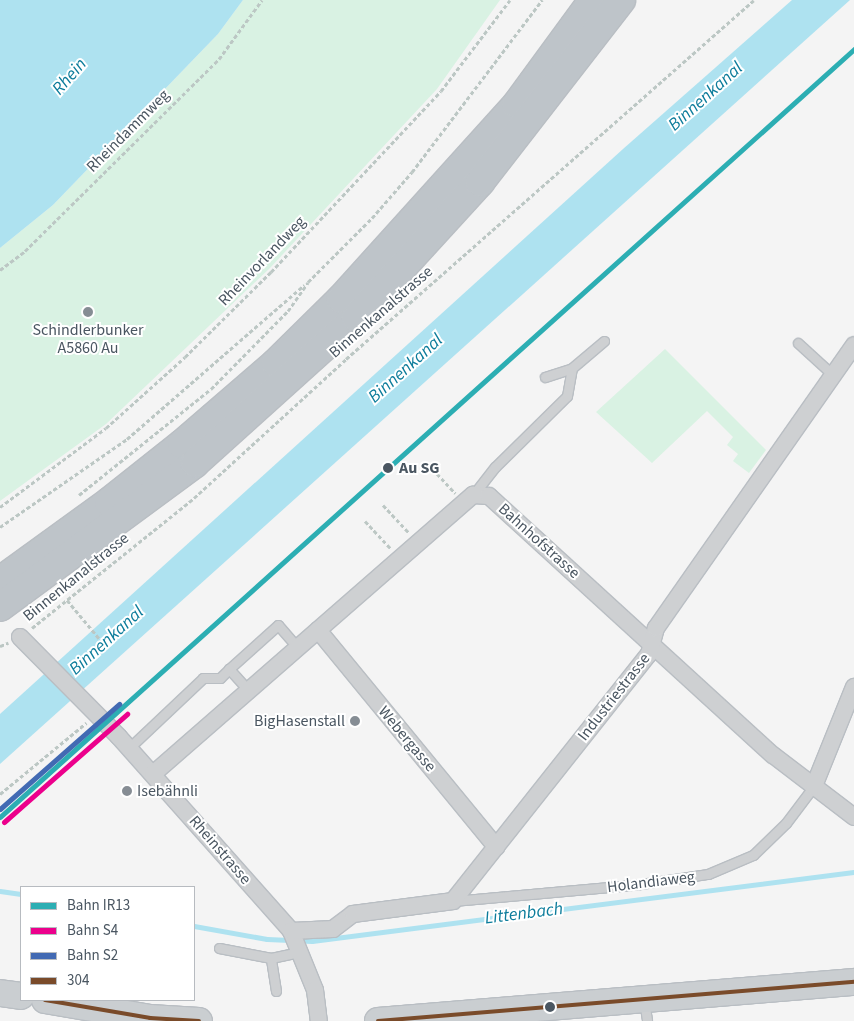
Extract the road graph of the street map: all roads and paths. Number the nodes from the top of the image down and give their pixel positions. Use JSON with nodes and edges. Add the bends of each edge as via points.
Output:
{"nodes":[{"id":1,"x":262,"y":0,"type":"edge"},
{"id":2,"x":510,"y":0,"type":"edge"},
{"id":3,"x":542,"y":0,"type":"edge"},
{"id":4,"x":592,"y":0,"type":"edge"},
{"id":5,"x":621,"y":0,"type":"edge"},
{"id":6,"x":754,"y":0,"type":"edge"},
{"id":7,"x":0,"y":270,"type":"edge"},
{"id":8,"x":308,"y":282,"type":"junction"},
{"id":9,"x":604,"y":341,"type":"dead end"},
{"id":10,"x":798,"y":343,"type":"dead end"},
{"id":11,"x":854,"y":345,"type":"edge"},
{"id":12,"x":572,"y":368,"type":"junction"},
{"id":13,"x":833,"y":375,"type":"junction"},
{"id":14,"x":546,"y":377,"type":"dead end"},
{"id":15,"x":428,"y":464,"type":"dead end"},
{"id":16,"x":466,"y":496,"type":"junction"},
{"id":17,"x":73,"y":500,"type":"dead end"},
{"id":18,"x":383,"y":505,"type":"dead end"},
{"id":19,"x":0,"y":507,"type":"edge"},
{"id":20,"x":365,"y":521,"type":"dead end"},
{"id":21,"x":0,"y":527,"type":"edge"},
{"id":22,"x":418,"y":544,"type":"junction"},
{"id":23,"x":401,"y":559,"type":"junction"},
{"id":24,"x":0,"y":580,"type":"edge"},
{"id":25,"x":67,"y":600,"type":"junction"},
{"id":26,"x":0,"y":607,"type":"edge"},
{"id":27,"x":318,"y":630,"type":"junction"},
{"id":28,"x":26,"y":643,"type":"joint"},
{"id":29,"x":102,"y":643,"type":"dead end"},
{"id":30,"x":653,"y":644,"type":"junction"},
{"id":31,"x":298,"y":648,"type":"junction"},
{"id":32,"x":230,"y":669,"type":"junction"},
{"id":33,"x":854,"y":687,"type":"edge"},
{"id":34,"x":249,"y":690,"type":"junction"},
{"id":35,"x":94,"y":712,"type":"junction"},
{"id":36,"x":129,"y":748,"type":"junction"},
{"id":37,"x":153,"y":774,"type":"junction"},
{"id":38,"x":814,"y":786,"type":"junction"},
{"id":39,"x":0,"y":794,"type":"edge"},
{"id":40,"x":854,"y":817,"type":"edge"},
{"id":41,"x":496,"y":847,"type":"junction"},
{"id":42,"x":453,"y":901,"type":"junction"},
{"id":43,"x":291,"y":932,"type":"junction"},
{"id":44,"x":219,"y":948,"type":"dead end"},
{"id":45,"x":300,"y":951,"type":"junction"},
{"id":46,"x":271,"y":958,"type":"junction"},
{"id":47,"x":854,"y":982,"type":"edge"},
{"id":48,"x":276,"y":991,"type":"dead end"},
{"id":49,"x":0,"y":993,"type":"edge"},
{"id":50,"x":20,"y":996,"type":"edge"},
{"id":51,"x":49,"y":1001,"type":"edge"},
{"id":52,"x":645,"y":1011,"type":"edge"},
{"id":53,"x":103,"y":1016,"type":"edge"},
{"id":54,"x":199,"y":1021,"type":"edge"},
{"id":55,"x":319,"y":1021,"type":"edge"},
{"id":56,"x":378,"y":1021,"type":"edge"}],
"edges":[{"from":1,"to":7,"type":"path","name":"Rheindammweg","via":[[219,59],[25,251]]},
{"from":2,"to":19,"type":"path","name":"Rheinvorlandweg","via":[[441,91],[245,298],[106,428]]},
{"from":3,"to":8,"type":"path","via":[[412,172],[372,218]]},
{"from":4,"to":24,"type":"highway","via":[[511,110],[406,230],[308,331],[182,444],[109,502]]},
{"from":5,"to":26,"type":"highway","via":[[480,182],[356,318],[195,464]]},
{"from":6,"to":25,"type":"path","name":"Binnenkanalstrasse","via":[[346,359],[194,498]]},
{"from":8,"to":17,"type":"path","via":[[288,311],[210,389]]},
{"from":8,"to":21,"type":"path","via":[[127,439]]},
{"from":9,"to":12,"type":"lane"},
{"from":10,"to":13,"type":"lane"},
{"from":11,"to":13,"type":"street","name":"Industriestrasse"},
{"from":12,"to":14,"type":"lane"},
{"from":12,"to":16,"type":"lane","via":[[567,396]]},
{"from":13,"to":30,"type":"street","name":"Industriestrasse","via":[[656,628]]},
{"from":15,"to":16,"type":"path"},
{"from":16,"to":22,"type":"street"},
{"from":16,"to":30,"type":"street","name":"Bahnhofstrasse","via":[[489,496]]},
{"from":18,"to":22,"type":"path"},
{"from":20,"to":23,"type":"path"},
{"from":22,"to":23,"type":"street"},
{"from":23,"to":27,"type":"street"},
{"from":25,"to":28,"type":"path","name":"Binnenkanalstrasse"},
{"from":25,"to":29,"type":"path"},
{"from":27,"to":31,"type":"street"},
{"from":27,"to":41,"type":"street","name":"Webergasse"},
{"from":28,"to":35,"type":"street","name":"Rheinstrasse"},
{"from":30,"to":38,"type":"street","name":"Bahnhofstrasse","via":[[773,755]]},
{"from":30,"to":41,"type":"street","name":"Industriestrasse","via":[[650,654]]},
{"from":31,"to":32,"type":"lane","via":[[278,625]]},
{"from":31,"to":34,"type":"street"},
{"from":32,"to":34,"type":"lane"},
{"from":32,"to":36,"type":"lane","via":[[220,678],[204,678]]},
{"from":33,"to":38,"type":"street"},
{"from":34,"to":37,"type":"street"},
{"from":35,"to":36,"type":"street","name":"Rheinstrasse"},
{"from":35,"to":39,"type":"path"},
{"from":36,"to":37,"type":"street","name":"Rheinstrasse"},
{"from":37,"to":43,"type":"street","name":"Rheinstrasse"},
{"from":38,"to":40,"type":"street","name":"Bahnhofstrasse"},
{"from":38,"to":42,"type":"lane","name":"Holandiaweg","via":[[786,823],[753,855],[736,865],[708,874],[634,885]]},
{"from":41,"to":42,"type":"street","name":"Industriestrasse"},
{"from":42,"to":43,"type":"street","via":[[353,914],[333,929]]},
{"from":43,"to":45,"type":"street","name":"Rheinstrasse"},
{"from":44,"to":46,"type":"lane"},
{"from":45,"to":46,"type":"lane"},
{"from":45,"to":55,"type":"street","name":"Rheinstrasse","via":[[315,990]]},
{"from":46,"to":48,"type":"lane"},
{"from":47,"to":52,"type":"main road"},
{"from":49,"to":50,"type":"main road"},
{"from":51,"to":53,"type":"main road"},
{"from":52,"to":56,"type":"main road"},
{"from":53,"to":54,"type":"main road"}]}
